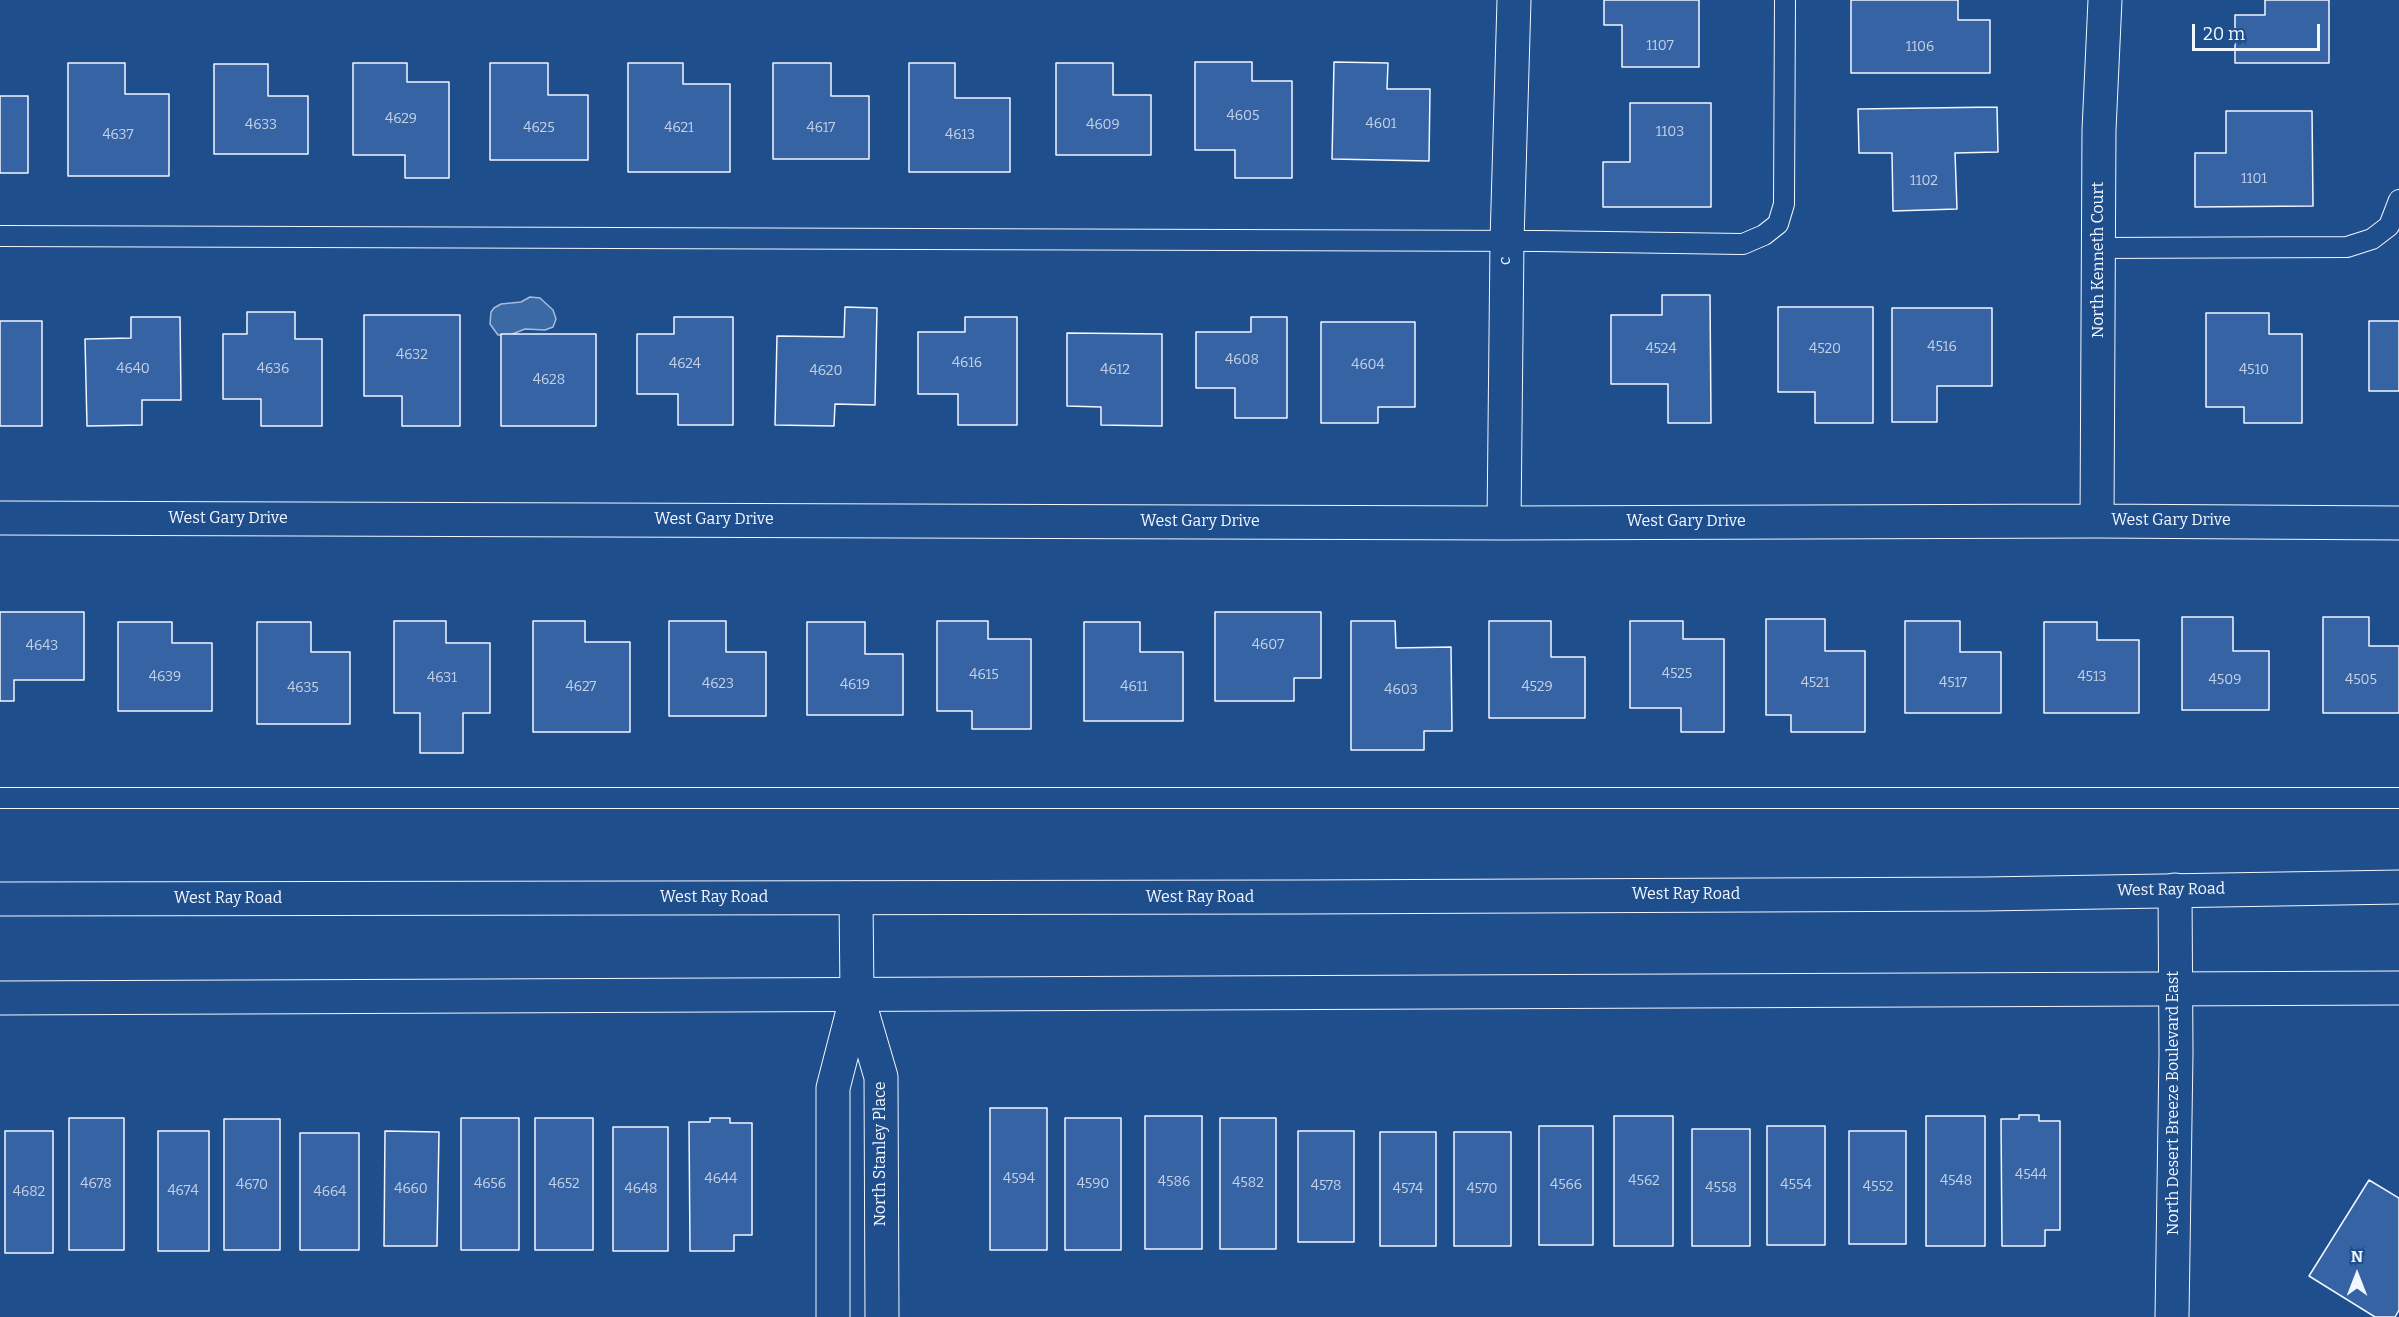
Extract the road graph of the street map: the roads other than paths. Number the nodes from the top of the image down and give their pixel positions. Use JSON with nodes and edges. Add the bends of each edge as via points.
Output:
{"nodes":[{"id":1,"x":1514,"y":0,"type":"edge"},
{"id":2,"x":1785,"y":0,"type":"edge"},
{"id":3,"x":2105,"y":0,"type":"edge"},
{"id":4,"x":2399,"y":200,"type":"edge"},
{"id":5,"x":0,"y":236,"type":"edge"},
{"id":6,"x":1507,"y":241,"type":"junction"},
{"id":7,"x":2098,"y":248,"type":"junction"},
{"id":8,"x":0,"y":518,"type":"edge"},
{"id":9,"x":2097,"y":521,"type":"junction"},
{"id":10,"x":1504,"y":523,"type":"junction"},
{"id":11,"x":2399,"y":523,"type":"edge"},
{"id":12,"x":0,"y":798,"type":"edge"},
{"id":13,"x":2399,"y":798,"type":"edge"},
{"id":14,"x":2399,"y":887,"type":"edge"},
{"id":15,"x":2175,"y":890,"type":"junction"},
{"id":16,"x":856,"y":898,"type":"junction"},
{"id":17,"x":0,"y":899,"type":"edge"},
{"id":18,"x":2399,"y":988,"type":"edge"},
{"id":19,"x":2175,"y":989,"type":"junction"},
{"id":20,"x":857,"y":995,"type":"junction"},
{"id":21,"x":0,"y":998,"type":"edge"},
{"id":22,"x":833,"y":1317,"type":"edge"},
{"id":23,"x":882,"y":1317,"type":"edge"},
{"id":24,"x":2172,"y":1317,"type":"edge"}],
"edges":[{"from":1,"to":6,"type":"main road","name":"c"},
{"from":2,"to":6,"type":"lane","via":[[1784,204],[1778,224],[1743,244]]},
{"from":3,"to":7,"type":"main road","name":"North Kenneth Court"},
{"from":4,"to":7,"type":"lane","via":[[2388,226],[2372,239],[2347,247]]},
{"from":5,"to":6,"type":"lane"},
{"from":6,"to":10,"type":"main road","name":"c"},
{"from":7,"to":9,"type":"main road","name":"North Kenneth Court"},
{"from":8,"to":10,"type":"main road","name":"West Gary Drive"},
{"from":9,"to":10,"type":"main road","name":"West Gary Drive"},
{"from":9,"to":11,"type":"main road","name":"West Gary Drive"},
{"from":12,"to":13,"type":"lane"},
{"from":14,"to":15,"type":"main road","name":"West Ray Road"},
{"from":15,"to":16,"type":"main road","name":"West Ray Road"},
{"from":15,"to":19,"type":"main road","name":"North Desert Breeze Boulevard East"},
{"from":16,"to":17,"type":"main road","name":"West Ray Road"},
{"from":16,"to":20,"type":"main road","name":"North Stanley Place"},
{"from":18,"to":19,"type":"main road"},
{"from":19,"to":20,"type":"main road"},
{"from":19,"to":24,"type":"main road","name":"North Desert Breeze Boulevard East"},
{"from":20,"to":21,"type":"main road"},
{"from":20,"to":22,"type":"main road","name":"North Stanley Place","via":[[833,1088]]},
{"from":20,"to":23,"type":"main road","name":"North Stanley Place","via":[[881,1077]]}]}
